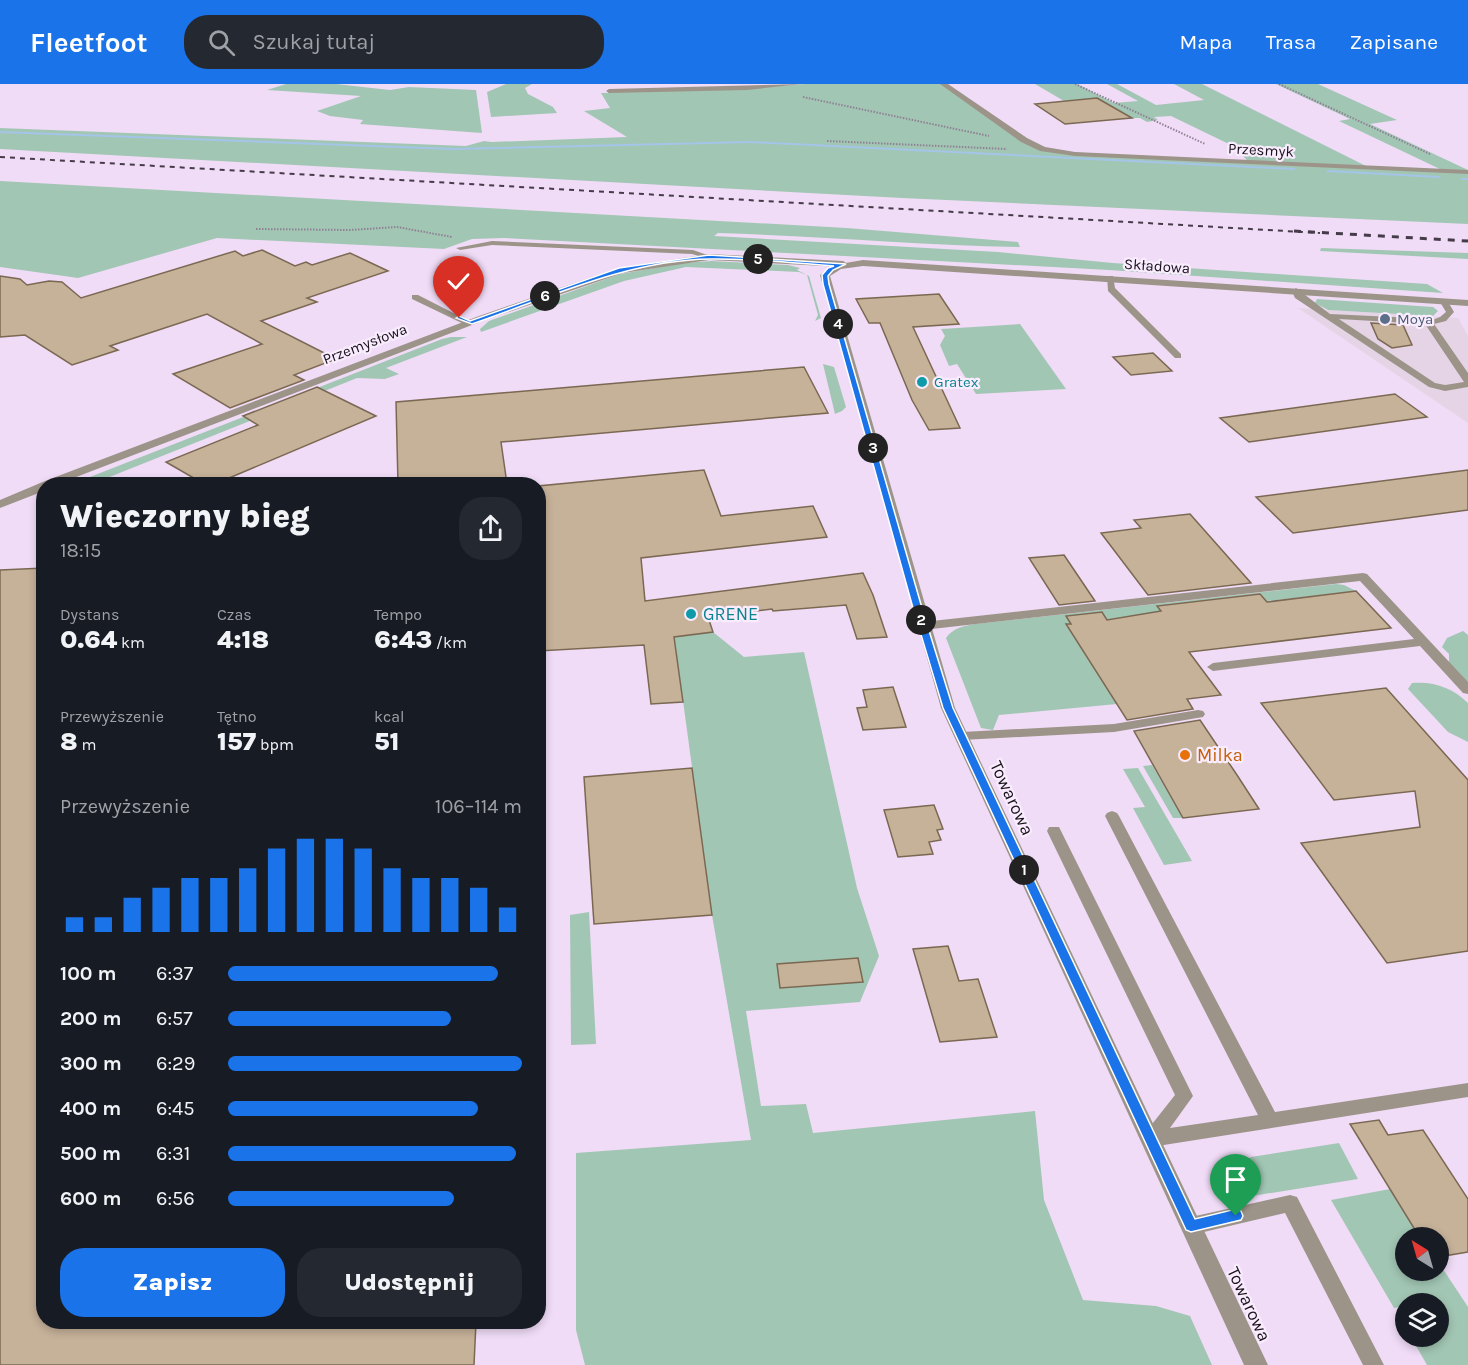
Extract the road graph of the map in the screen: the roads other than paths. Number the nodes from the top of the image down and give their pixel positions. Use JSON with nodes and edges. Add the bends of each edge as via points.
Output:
{"nodes":[{"id":1,"x":799,"y":84,"type":"edge"},
{"id":2,"x":943,"y":84,"type":"edge"},
{"id":3,"x":609,"y":91,"type":"dead end"},
{"id":4,"x":1467,"y":172,"type":"edge"},
{"id":5,"x":460,"y":248,"type":"dead end"},
{"id":6,"x":709,"y":257,"type":"junction"},
{"id":7,"x":843,"y":264,"type":"junction"},
{"id":8,"x":1110,"y":278,"type":"junction"},
{"id":9,"x":1296,"y":291,"type":"junction"},
{"id":10,"x":416,"y":297,"type":"dead end"},
{"id":11,"x":1444,"y":302,"type":"junction"},
{"id":12,"x":1466,"y":305,"type":"edge"},
{"id":13,"x":1329,"y":316,"type":"junction"},
{"id":14,"x":1428,"y":322,"type":"junction"},
{"id":15,"x":469,"y":323,"type":"junction"},
{"id":16,"x":1178,"y":356,"type":"dead end"},
{"id":17,"x":1468,"y":382,"type":"edge"},
{"id":18,"x":67,"y":477,"type":"edge"},
{"id":19,"x":36,"y":490,"type":"edge"},
{"id":20,"x":0,"y":504,"type":"edge"},
{"id":21,"x":923,"y":627,"type":"junction"},
{"id":22,"x":1423,"y":642,"type":"junction"},
{"id":23,"x":1213,"y":666,"type":"dead end"},
{"id":24,"x":1468,"y":690,"type":"edge"},
{"id":25,"x":1198,"y":714,"type":"dead end"},
{"id":26,"x":962,"y":736,"type":"junction"},
{"id":27,"x":1112,"y":816,"type":"dead end"},
{"id":28,"x":1054,"y":831,"type":"dead end"},
{"id":29,"x":1468,"y":1090,"type":"edge"},
{"id":30,"x":1270,"y":1120,"type":"junction"},
{"id":31,"x":1151,"y":1139,"type":"junction"},
{"id":32,"x":1191,"y":1226,"type":"junction"},
{"id":33,"x":1256,"y":1365,"type":"edge"},
{"id":34,"x":1374,"y":1365,"type":"edge"}],
"edges":[{"from":1,"to":3,"type":"street"},
{"from":2,"to":4,"type":"street","name":"Przesmyk","via":[[1024,140],[1053,151]]},
{"from":5,"to":6,"type":"lane","via":[[492,243],[693,252]]},
{"from":6,"to":7,"type":"street","name":"Przemysłowa"},
{"from":6,"to":15,"type":"street","name":"Przemysłowa","via":[[621,270]]},
{"from":7,"to":8,"type":"street","name":"Składowa"},
{"from":7,"to":21,"type":"street","name":"Towarowa","via":[[830,269],[825,275],[826,284]]},
{"from":8,"to":9,"type":"street","name":"Składowa"},
{"from":8,"to":16,"type":"lane","via":[[1111,289]]},
{"from":9,"to":11,"type":"street","name":"Składowa"},
{"from":9,"to":13,"type":"lane"},
{"from":10,"to":15,"type":"lane"},
{"from":11,"to":12,"type":"street","name":"Składowa"},
{"from":11,"to":14,"type":"lane","via":[[1450,312],[1447,317]]},
{"from":13,"to":14,"type":"lane"},
{"from":13,"to":17,"type":"lane","via":[[1432,385],[1445,388]]},
{"from":14,"to":17,"type":"lane"},
{"from":15,"to":18,"type":"street","name":"Przemysłowa"},
{"from":19,"to":20,"type":"street"},
{"from":21,"to":22,"type":"lane","via":[[1363,577]]},
{"from":21,"to":26,"type":"street","name":"Towarowa","via":[[948,708]]},
{"from":22,"to":23,"type":"lane"},
{"from":22,"to":24,"type":"lane"},
{"from":25,"to":26,"type":"lane","via":[[1114,728]]},
{"from":26,"to":31,"type":"street","name":"Towarowa"},
{"from":27,"to":30,"type":"lane"},
{"from":28,"to":31,"type":"lane","via":[[1184,1096]]},
{"from":29,"to":30,"type":"lane"},
{"from":30,"to":31,"type":"lane"},
{"from":31,"to":32,"type":"street","name":"Towarowa"},
{"from":32,"to":33,"type":"street","name":"Towarowa"},
{"from":32,"to":34,"type":"lane","via":[[1290,1203]]}]}
